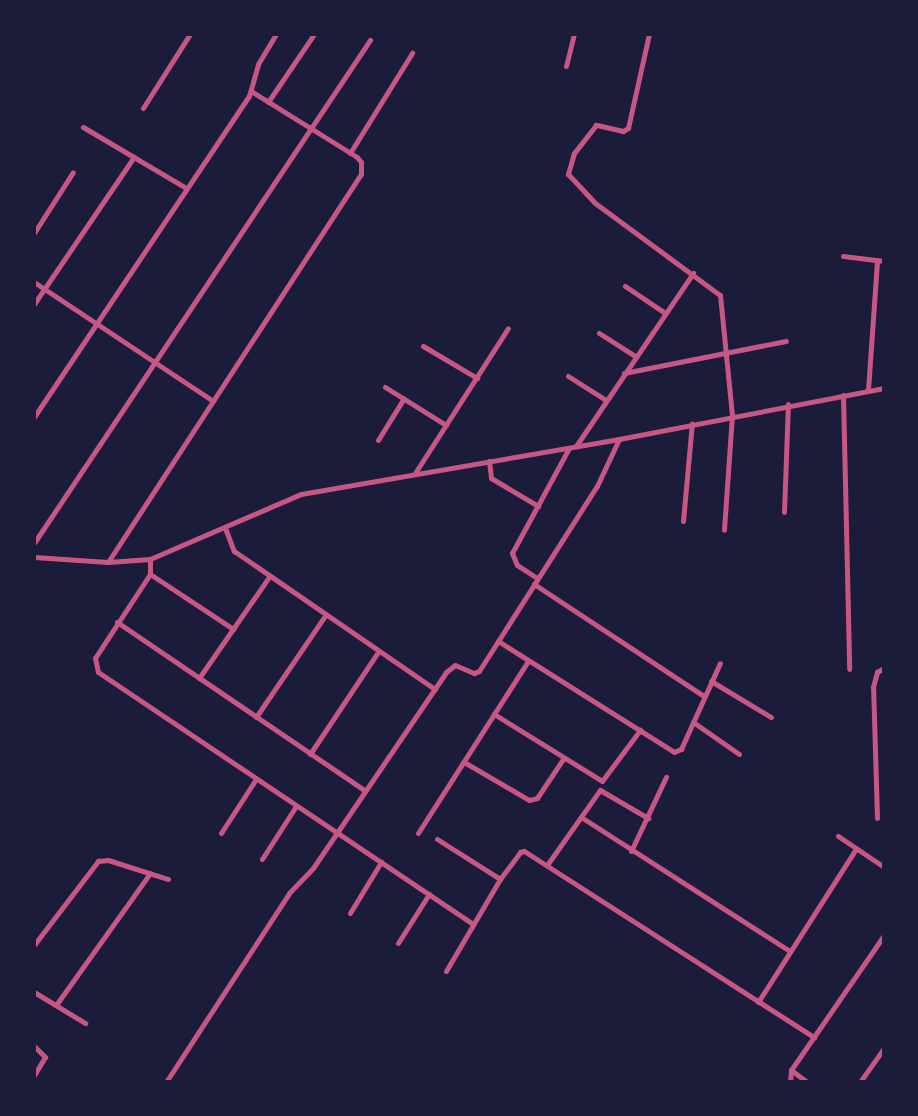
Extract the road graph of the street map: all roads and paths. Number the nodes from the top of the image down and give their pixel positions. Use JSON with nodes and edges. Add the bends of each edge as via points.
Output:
{"nodes":[{"id":1,"x":190,"y":34,"type":"edge"},
{"id":2,"x":276,"y":34,"type":"edge"},
{"id":3,"x":314,"y":34,"type":"edge"},
{"id":4,"x":574,"y":34,"type":"edge"},
{"id":5,"x":649,"y":34,"type":"edge"},
{"id":6,"x":370,"y":40,"type":"dead end"},
{"id":7,"x":412,"y":53,"type":"dead end"},
{"id":8,"x":566,"y":66,"type":"dead end"},
{"id":9,"x":251,"y":91,"type":"junction"},
{"id":10,"x":268,"y":102,"type":"junction"},
{"id":11,"x":143,"y":108,"type":"dead end"},
{"id":12,"x":83,"y":127,"type":"dead end"},
{"id":13,"x":311,"y":129,"type":"junction"},
{"id":14,"x":350,"y":153,"type":"junction"},
{"id":15,"x":134,"y":157,"type":"junction"},
{"id":16,"x":73,"y":172,"type":"dead end"},
{"id":17,"x":186,"y":188,"type":"junction"},
{"id":18,"x":34,"y":233,"type":"edge"},
{"id":19,"x":843,"y":256,"type":"dead end"},
{"id":20,"x":880,"y":260,"type":"edge"},
{"id":21,"x":693,"y":273,"type":"junction"},
{"id":22,"x":34,"y":282,"type":"edge"},
{"id":23,"x":626,"y":286,"type":"dead end"},
{"id":24,"x":45,"y":289,"type":"junction"},
{"id":25,"x":34,"y":304,"type":"edge"},
{"id":26,"x":665,"y":313,"type":"junction"},
{"id":27,"x":97,"y":323,"type":"junction"},
{"id":28,"x":508,"y":328,"type":"dead end"},
{"id":29,"x":599,"y":333,"type":"dead end"},
{"id":30,"x":786,"y":341,"type":"dead end"},
{"id":31,"x":423,"y":346,"type":"dead end"},
{"id":32,"x":728,"y":352,"type":"junction"},
{"id":33,"x":635,"y":356,"type":"junction"},
{"id":34,"x":154,"y":363,"type":"junction"},
{"id":35,"x":624,"y":373,"type":"junction"},
{"id":36,"x":568,"y":376,"type":"dead end"},
{"id":37,"x":477,"y":378,"type":"junction"},
{"id":38,"x":386,"y":387,"type":"dead end"},
{"id":39,"x":884,"y":388,"type":"edge"},
{"id":40,"x":868,"y":390,"type":"junction"},
{"id":41,"x":843,"y":395,"type":"junction"},
{"id":42,"x":404,"y":398,"type":"junction"},
{"id":43,"x":606,"y":400,"type":"junction"},
{"id":44,"x":213,"y":401,"type":"junction"},
{"id":45,"x":788,"y":404,"type":"junction"},
{"id":46,"x":732,"y":415,"type":"junction"},
{"id":47,"x":34,"y":417,"type":"edge"},
{"id":48,"x":692,"y":423,"type":"junction"},
{"id":49,"x":446,"y":425,"type":"junction"},
{"id":50,"x":619,"y":439,"type":"junction"},
{"id":51,"x":378,"y":440,"type":"dead end"},
{"id":52,"x":576,"y":446,"type":"junction"},
{"id":53,"x":569,"y":448,"type":"junction"},
{"id":54,"x":489,"y":461,"type":"junction"},
{"id":55,"x":415,"y":473,"type":"junction"},
{"id":56,"x":538,"y":506,"type":"junction"},
{"id":57,"x":784,"y":512,"type":"dead end"},
{"id":58,"x":683,"y":521,"type":"dead end"},
{"id":59,"x":225,"y":528,"type":"junction"},
{"id":60,"x":724,"y":530,"type":"dead end"},
{"id":61,"x":34,"y":543,"type":"edge"},
{"id":62,"x":34,"y":557,"type":"edge"},
{"id":63,"x":150,"y":559,"type":"junction"},
{"id":64,"x":108,"y":562,"type":"junction"},
{"id":65,"x":150,"y":574,"type":"junction"},
{"id":66,"x":269,"y":577,"type":"junction"},
{"id":67,"x":536,"y":581,"type":"junction"},
{"id":68,"x":325,"y":616,"type":"junction"},
{"id":69,"x":117,"y":622,"type":"junction"},
{"id":70,"x":232,"y":629,"type":"junction"},
{"id":71,"x":498,"y":641,"type":"junction"},
{"id":72,"x":378,"y":652,"type":"junction"},
{"id":73,"x":528,"y":661,"type":"junction"},
{"id":74,"x":720,"y":663,"type":"dead end"},
{"id":75,"x":884,"y":668,"type":"edge"},
{"id":76,"x":849,"y":669,"type":"dead end"},
{"id":77,"x":199,"y":678,"type":"junction"},
{"id":78,"x":711,"y":681,"type":"junction"},
{"id":79,"x":435,"y":689,"type":"junction"},
{"id":80,"x":704,"y":696,"type":"junction"},
{"id":81,"x":494,"y":714,"type":"junction"},
{"id":82,"x":256,"y":717,"type":"junction"},
{"id":83,"x":771,"y":717,"type":"dead end"},
{"id":84,"x":693,"y":722,"type":"junction"},
{"id":85,"x":640,"y":730,"type":"junction"},
{"id":86,"x":310,"y":754,"type":"junction"},
{"id":87,"x":739,"y":754,"type":"dead end"},
{"id":88,"x":563,"y":759,"type":"junction"},
{"id":89,"x":464,"y":762,"type":"junction"},
{"id":90,"x":666,"y":777,"type":"dead end"},
{"id":91,"x":256,"y":779,"type":"junction"},
{"id":92,"x":364,"y":790,"type":"junction"},
{"id":93,"x":296,"y":806,"type":"junction"},
{"id":94,"x":581,"y":817,"type":"junction"},
{"id":95,"x":648,"y":818,"type":"junction"},
{"id":96,"x":877,"y":818,"type":"dead end"},
{"id":97,"x":336,"y":832,"type":"junction"},
{"id":98,"x":221,"y":833,"type":"dead end"},
{"id":99,"x":418,"y":833,"type":"dead end"},
{"id":100,"x":838,"y":837,"type":"dead end"},
{"id":101,"x":437,"y":839,"type":"dead end"},
{"id":102,"x":856,"y":849,"type":"junction"},
{"id":103,"x":631,"y":851,"type":"junction"},
{"id":104,"x":262,"y":859,"type":"dead end"},
{"id":105,"x":381,"y":862,"type":"junction"},
{"id":106,"x":547,"y":865,"type":"junction"},
{"id":107,"x":884,"y":867,"type":"edge"},
{"id":108,"x":150,"y":873,"type":"junction"},
{"id":109,"x":168,"y":879,"type":"dead end"},
{"id":110,"x":500,"y":879,"type":"junction"},
{"id":111,"x":429,"y":894,"type":"junction"},
{"id":112,"x":350,"y":913,"type":"dead end"},
{"id":113,"x":473,"y":924,"type":"junction"},
{"id":114,"x":884,"y":935,"type":"edge"},
{"id":115,"x":398,"y":943,"type":"dead end"},
{"id":116,"x":34,"y":945,"type":"edge"},
{"id":117,"x":790,"y":951,"type":"junction"},
{"id":118,"x":446,"y":971,"type":"dead end"},
{"id":119,"x":34,"y":992,"type":"edge"},
{"id":120,"x":758,"y":1002,"type":"junction"},
{"id":121,"x":56,"y":1005,"type":"junction"},
{"id":122,"x":85,"y":1023,"type":"dead end"},
{"id":123,"x":814,"y":1037,"type":"junction"},
{"id":124,"x":34,"y":1046,"type":"edge"},
{"id":125,"x":884,"y":1048,"type":"edge"},
{"id":126,"x":791,"y":1070,"type":"junction"},
{"id":127,"x":34,"y":1075,"type":"edge"},
{"id":128,"x":166,"y":1082,"type":"edge"},
{"id":129,"x":790,"y":1082,"type":"edge"},
{"id":130,"x":807,"y":1082,"type":"edge"},
{"id":131,"x":860,"y":1082,"type":"edge"}],
"edges":[{"from":1,"to":11,"type":"street"},
{"from":2,"to":9,"type":"street","via":[[258,64]]},
{"from":3,"to":10,"type":"street"},
{"from":4,"to":8,"type":"street"},
{"from":5,"to":21,"type":"street","via":[[628,128],[623,131],[596,125],[574,153],[568,174],[595,203]]},
{"from":6,"to":13,"type":"street"},
{"from":7,"to":14,"type":"street"},
{"from":9,"to":10,"type":"street"},
{"from":9,"to":17,"type":"street"},
{"from":10,"to":13,"type":"street"},
{"from":12,"to":15,"type":"street"},
{"from":13,"to":14,"type":"street"},
{"from":13,"to":34,"type":"street"},
{"from":14,"to":44,"type":"street","via":[[362,162],[359,179]]},
{"from":15,"to":17,"type":"street"},
{"from":15,"to":24,"type":"street"},
{"from":16,"to":18,"type":"street"},
{"from":17,"to":27,"type":"street"},
{"from":19,"to":20,"type":"street"},
{"from":20,"to":40,"type":"street"},
{"from":21,"to":26,"type":"street"},
{"from":21,"to":32,"type":"street","via":[[720,295]]},
{"from":22,"to":24,"type":"street"},
{"from":23,"to":26,"type":"street"},
{"from":24,"to":25,"type":"street"},
{"from":24,"to":27,"type":"street"},
{"from":26,"to":33,"type":"street"},
{"from":27,"to":34,"type":"street"},
{"from":27,"to":47,"type":"street"},
{"from":28,"to":37,"type":"street"},
{"from":29,"to":33,"type":"street"},
{"from":30,"to":32,"type":"street"},
{"from":31,"to":37,"type":"street"},
{"from":32,"to":35,"type":"street"},
{"from":32,"to":46,"type":"street"},
{"from":33,"to":35,"type":"street"},
{"from":34,"to":44,"type":"street"},
{"from":34,"to":61,"type":"street"},
{"from":35,"to":43,"type":"street"},
{"from":36,"to":43,"type":"street"},
{"from":37,"to":49,"type":"street"},
{"from":38,"to":42,"type":"street"},
{"from":39,"to":40,"type":"street"},
{"from":40,"to":41,"type":"street"},
{"from":41,"to":45,"type":"street"},
{"from":41,"to":76,"type":"street"},
{"from":42,"to":49,"type":"street"},
{"from":42,"to":51,"type":"street"},
{"from":43,"to":52,"type":"street"},
{"from":44,"to":64,"type":"street"},
{"from":45,"to":46,"type":"street"},
{"from":45,"to":57,"type":"street"},
{"from":46,"to":48,"type":"street"},
{"from":46,"to":60,"type":"street"},
{"from":48,"to":50,"type":"street"},
{"from":48,"to":58,"type":"street"},
{"from":49,"to":55,"type":"street"},
{"from":50,"to":52,"type":"street"},
{"from":50,"to":67,"type":"street","via":[[597,486]]},
{"from":52,"to":53,"type":"street"},
{"from":53,"to":54,"type":"street"},
{"from":53,"to":56,"type":"street"},
{"from":54,"to":55,"type":"street"},
{"from":54,"to":56,"type":"street","via":[[491,478]]},
{"from":55,"to":59,"type":"street","via":[[301,494]]},
{"from":56,"to":67,"type":"street","via":[[512,557]]},
{"from":59,"to":63,"type":"street"},
{"from":59,"to":66,"type":"street","via":[[234,551]]},
{"from":62,"to":64,"type":"street"},
{"from":63,"to":64,"type":"street"},
{"from":63,"to":65,"type":"street"},
{"from":65,"to":69,"type":"street"},
{"from":65,"to":70,"type":"street"},
{"from":66,"to":68,"type":"street"},
{"from":66,"to":70,"type":"street"},
{"from":67,"to":71,"type":"street"},
{"from":67,"to":80,"type":"street"},
{"from":68,"to":72,"type":"street"},
{"from":68,"to":82,"type":"street"},
{"from":69,"to":77,"type":"street"},
{"from":69,"to":91,"type":"street","via":[[95,658],[98,672]]},
{"from":70,"to":77,"type":"street"},
{"from":71,"to":73,"type":"street"},
{"from":71,"to":79,"type":"street","via":[[479,671],[452,666]]},
{"from":72,"to":79,"type":"street"},
{"from":72,"to":86,"type":"street"},
{"from":73,"to":81,"type":"street"},
{"from":73,"to":85,"type":"street"},
{"from":74,"to":78,"type":"street"},
{"from":75,"to":96,"type":"street","via":[[877,672],[873,687]]},
{"from":77,"to":82,"type":"street"},
{"from":78,"to":80,"type":"street"},
{"from":78,"to":83,"type":"street"},
{"from":79,"to":92,"type":"street"},
{"from":80,"to":84,"type":"street"},
{"from":81,"to":88,"type":"street"},
{"from":81,"to":89,"type":"street"},
{"from":82,"to":86,"type":"street"},
{"from":84,"to":85,"type":"street","via":[[678,752],[667,750]]},
{"from":84,"to":87,"type":"street"},
{"from":85,"to":88,"type":"street","via":[[606,780],[598,780]]},
{"from":86,"to":92,"type":"street"},
{"from":88,"to":89,"type":"street","via":[[537,798],[529,800]]},
{"from":89,"to":99,"type":"street"},
{"from":90,"to":95,"type":"street"},
{"from":91,"to":93,"type":"street"},
{"from":91,"to":98,"type":"street"},
{"from":92,"to":97,"type":"street"},
{"from":93,"to":97,"type":"street"},
{"from":93,"to":104,"type":"street"},
{"from":94,"to":95,"type":"street","via":[[602,789]]},
{"from":94,"to":103,"type":"street"},
{"from":94,"to":106,"type":"street"},
{"from":95,"to":103,"type":"street"},
{"from":97,"to":105,"type":"street"},
{"from":97,"to":128,"type":"street","via":[[308,874],[289,893]]},
{"from":100,"to":102,"type":"street"},
{"from":101,"to":110,"type":"street"},
{"from":102,"to":107,"type":"street"},
{"from":102,"to":117,"type":"street"},
{"from":103,"to":117,"type":"street"},
{"from":105,"to":111,"type":"street"},
{"from":105,"to":112,"type":"street"},
{"from":106,"to":110,"type":"street","via":[[522,851]]},
{"from":106,"to":120,"type":"street"},
{"from":108,"to":109,"type":"street"},
{"from":108,"to":116,"type":"street","via":[[108,860],[98,861]]},
{"from":108,"to":121,"type":"street"},
{"from":110,"to":113,"type":"street"},
{"from":111,"to":113,"type":"street"},
{"from":111,"to":115,"type":"street"},
{"from":113,"to":118,"type":"street"},
{"from":114,"to":123,"type":"street"},
{"from":117,"to":120,"type":"street"},
{"from":119,"to":121,"type":"street"},
{"from":120,"to":123,"type":"street"},
{"from":121,"to":122,"type":"street"},
{"from":123,"to":126,"type":"street"},
{"from":124,"to":127,"type":"street","via":[[45,1057]]},
{"from":125,"to":131,"type":"street"},
{"from":126,"to":129,"type":"street"},
{"from":126,"to":130,"type":"street"}]}
